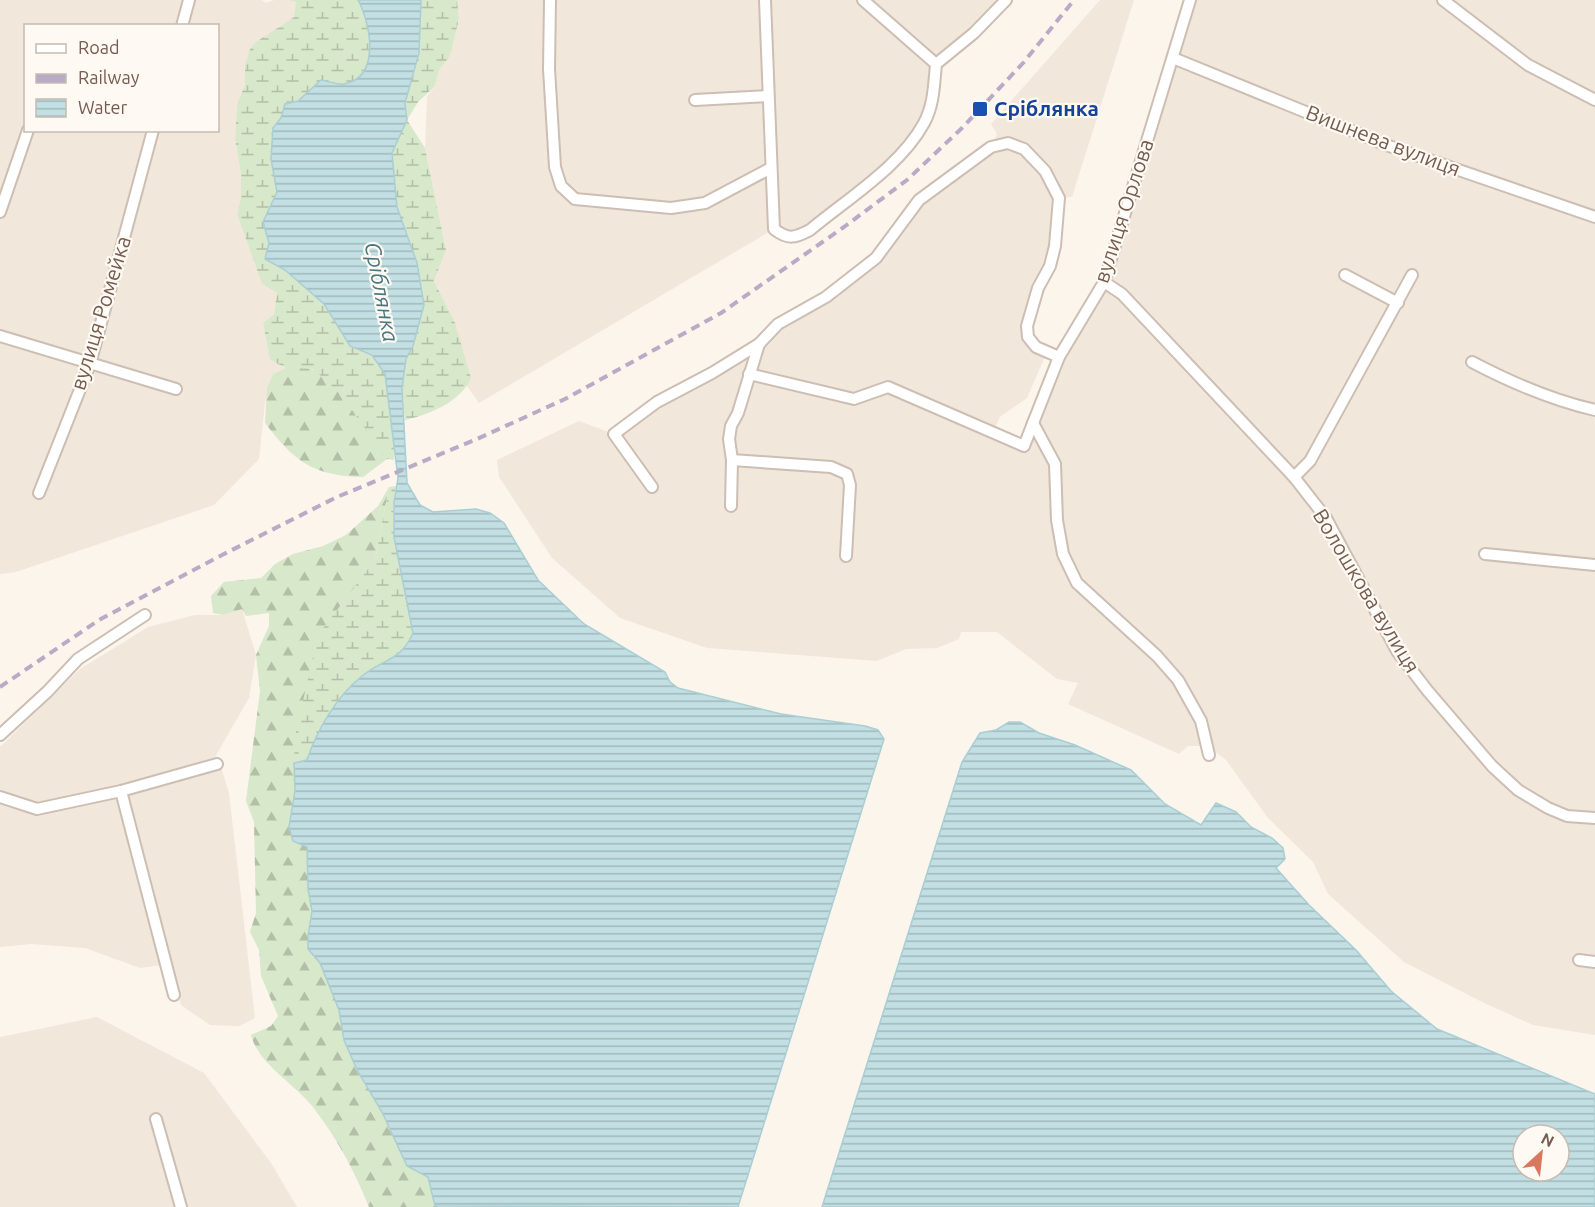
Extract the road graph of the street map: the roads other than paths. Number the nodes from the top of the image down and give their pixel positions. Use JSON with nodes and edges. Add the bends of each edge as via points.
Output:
{"nodes":[{"id":1,"x":189,"y":0,"type":"edge"},
{"id":2,"x":550,"y":0,"type":"edge"},
{"id":3,"x":765,"y":0,"type":"edge"},
{"id":4,"x":863,"y":0,"type":"edge"},
{"id":5,"x":1006,"y":0,"type":"edge"},
{"id":6,"x":1190,"y":0,"type":"edge"},
{"id":7,"x":1443,"y":0,"type":"edge"},
{"id":8,"x":183,"y":24,"type":"edge"},
{"id":9,"x":1173,"y":58,"type":"junction"},
{"id":10,"x":936,"y":64,"type":"junction"},
{"id":11,"x":768,"y":96,"type":"junction"},
{"id":12,"x":696,"y":100,"type":"dead end"},
{"id":13,"x":1595,"y":100,"type":"edge"},
{"id":14,"x":27,"y":132,"type":"edge"},
{"id":15,"x":152,"y":132,"type":"edge"},
{"id":16,"x":771,"y":168,"type":"junction"},
{"id":17,"x":0,"y":212,"type":"edge"},
{"id":18,"x":1595,"y":217,"type":"edge"},
{"id":19,"x":1344,"y":275,"type":"dead end"},
{"id":20,"x":1412,"y":275,"type":"dead end"},
{"id":21,"x":1104,"y":282,"type":"junction"},
{"id":22,"x":1398,"y":303,"type":"junction"},
{"id":23,"x":0,"y":336,"type":"edge"},
{"id":24,"x":759,"y":344,"type":"junction"},
{"id":25,"x":1059,"y":357,"type":"junction"},
{"id":26,"x":1472,"y":362,"type":"dead end"},
{"id":27,"x":90,"y":364,"type":"junction"},
{"id":28,"x":749,"y":374,"type":"junction"},
{"id":29,"x":176,"y":389,"type":"dead end"},
{"id":30,"x":1595,"y":410,"type":"edge"},
{"id":31,"x":1033,"y":423,"type":"junction"},
{"id":32,"x":732,"y":460,"type":"junction"},
{"id":33,"x":1294,"y":477,"type":"junction"},
{"id":34,"x":652,"y":487,"type":"dead end"},
{"id":35,"x":39,"y":493,"type":"dead end"},
{"id":36,"x":731,"y":507,"type":"dead end"},
{"id":37,"x":1485,"y":554,"type":"dead end"},
{"id":38,"x":846,"y":556,"type":"dead end"},
{"id":39,"x":1595,"y":565,"type":"edge"},
{"id":40,"x":145,"y":615,"type":"dead end"},
{"id":41,"x":0,"y":735,"type":"edge"},
{"id":42,"x":1209,"y":755,"type":"dead end"},
{"id":43,"x":218,"y":764,"type":"dead end"},
{"id":44,"x":121,"y":791,"type":"junction"},
{"id":45,"x":0,"y":797,"type":"edge"},
{"id":46,"x":1595,"y":818,"type":"edge"},
{"id":47,"x":1579,"y":960,"type":"dead end"},
{"id":48,"x":1595,"y":962,"type":"edge"},
{"id":49,"x":174,"y":995,"type":"dead end"},
{"id":50,"x":156,"y":1119,"type":"dead end"},
{"id":51,"x":181,"y":1207,"type":"edge"}],
"edges":[{"from":1,"to":8,"type":"street"},
{"from":2,"to":16,"type":"street","via":[[549,69],[555,166],[561,186],[575,199],[671,208],[705,202]]},
{"from":3,"to":11,"type":"street"},
{"from":4,"to":10,"type":"street"},
{"from":5,"to":10,"type":"street"},
{"from":6,"to":9,"type":"street","name":"вулиця Орлова"},
{"from":7,"to":13,"type":"street","via":[[1528,66]]},
{"from":9,"to":18,"type":"street","name":"Вишнева вулиця","via":[[1389,146]]},
{"from":9,"to":21,"type":"street","name":"вулиця Орлова"},
{"from":10,"to":16,"type":"street","via":[[933,96],[925,122],[905,152],[795,238],[774,229]]},
{"from":11,"to":12,"type":"street"},
{"from":11,"to":16,"type":"street"},
{"from":14,"to":17,"type":"street"},
{"from":15,"to":27,"type":"street","name":"вулиця Ромейка"},
{"from":19,"to":22,"type":"street"},
{"from":20,"to":22,"type":"street"},
{"from":21,"to":25,"type":"street","name":"вулиця Орлова"},
{"from":21,"to":33,"type":"street","name":"Волошкова вулиця","via":[[1122,294]]},
{"from":22,"to":33,"type":"street","via":[[1310,461]]},
{"from":23,"to":27,"type":"street"},
{"from":24,"to":25,"type":"street","via":[[778,324],[826,297],[876,258],[919,200],[935,187],[991,147],[1008,143],[1024,149],[1045,171],[1059,198],[1055,246],[1027,326],[1028,338],[1036,347]]},
{"from":24,"to":28,"type":"street"},
{"from":24,"to":34,"type":"street","via":[[657,402],[614,434]]},
{"from":25,"to":31,"type":"street","name":"вулиця Орлова"},
{"from":26,"to":30,"type":"street","via":[[1514,384]]},
{"from":27,"to":29,"type":"street"},
{"from":27,"to":35,"type":"street","name":"вулиця Ромейка"},
{"from":28,"to":31,"type":"street","name":"вулиця Орлова","via":[[854,399],[888,387],[1024,446]]},
{"from":28,"to":32,"type":"street","via":[[731,426]]},
{"from":31,"to":42,"type":"street","via":[[1055,464],[1063,554],[1077,583],[1178,680],[1201,721]]},
{"from":32,"to":36,"type":"street"},
{"from":32,"to":38,"type":"street","via":[[831,466],[847,474],[850,484]]},
{"from":33,"to":46,"type":"street","name":"Волошкова вулиця","via":[[1326,518],[1397,651],[1492,766],[1518,790],[1548,808],[1567,816]]},
{"from":37,"to":39,"type":"street"},
{"from":40,"to":41,"type":"street","via":[[78,658],[48,692]]},
{"from":43,"to":44,"type":"street"},
{"from":44,"to":45,"type":"street","via":[[37,809]]},
{"from":44,"to":49,"type":"street"},
{"from":47,"to":48,"type":"street"},
{"from":50,"to":51,"type":"street"}]}
